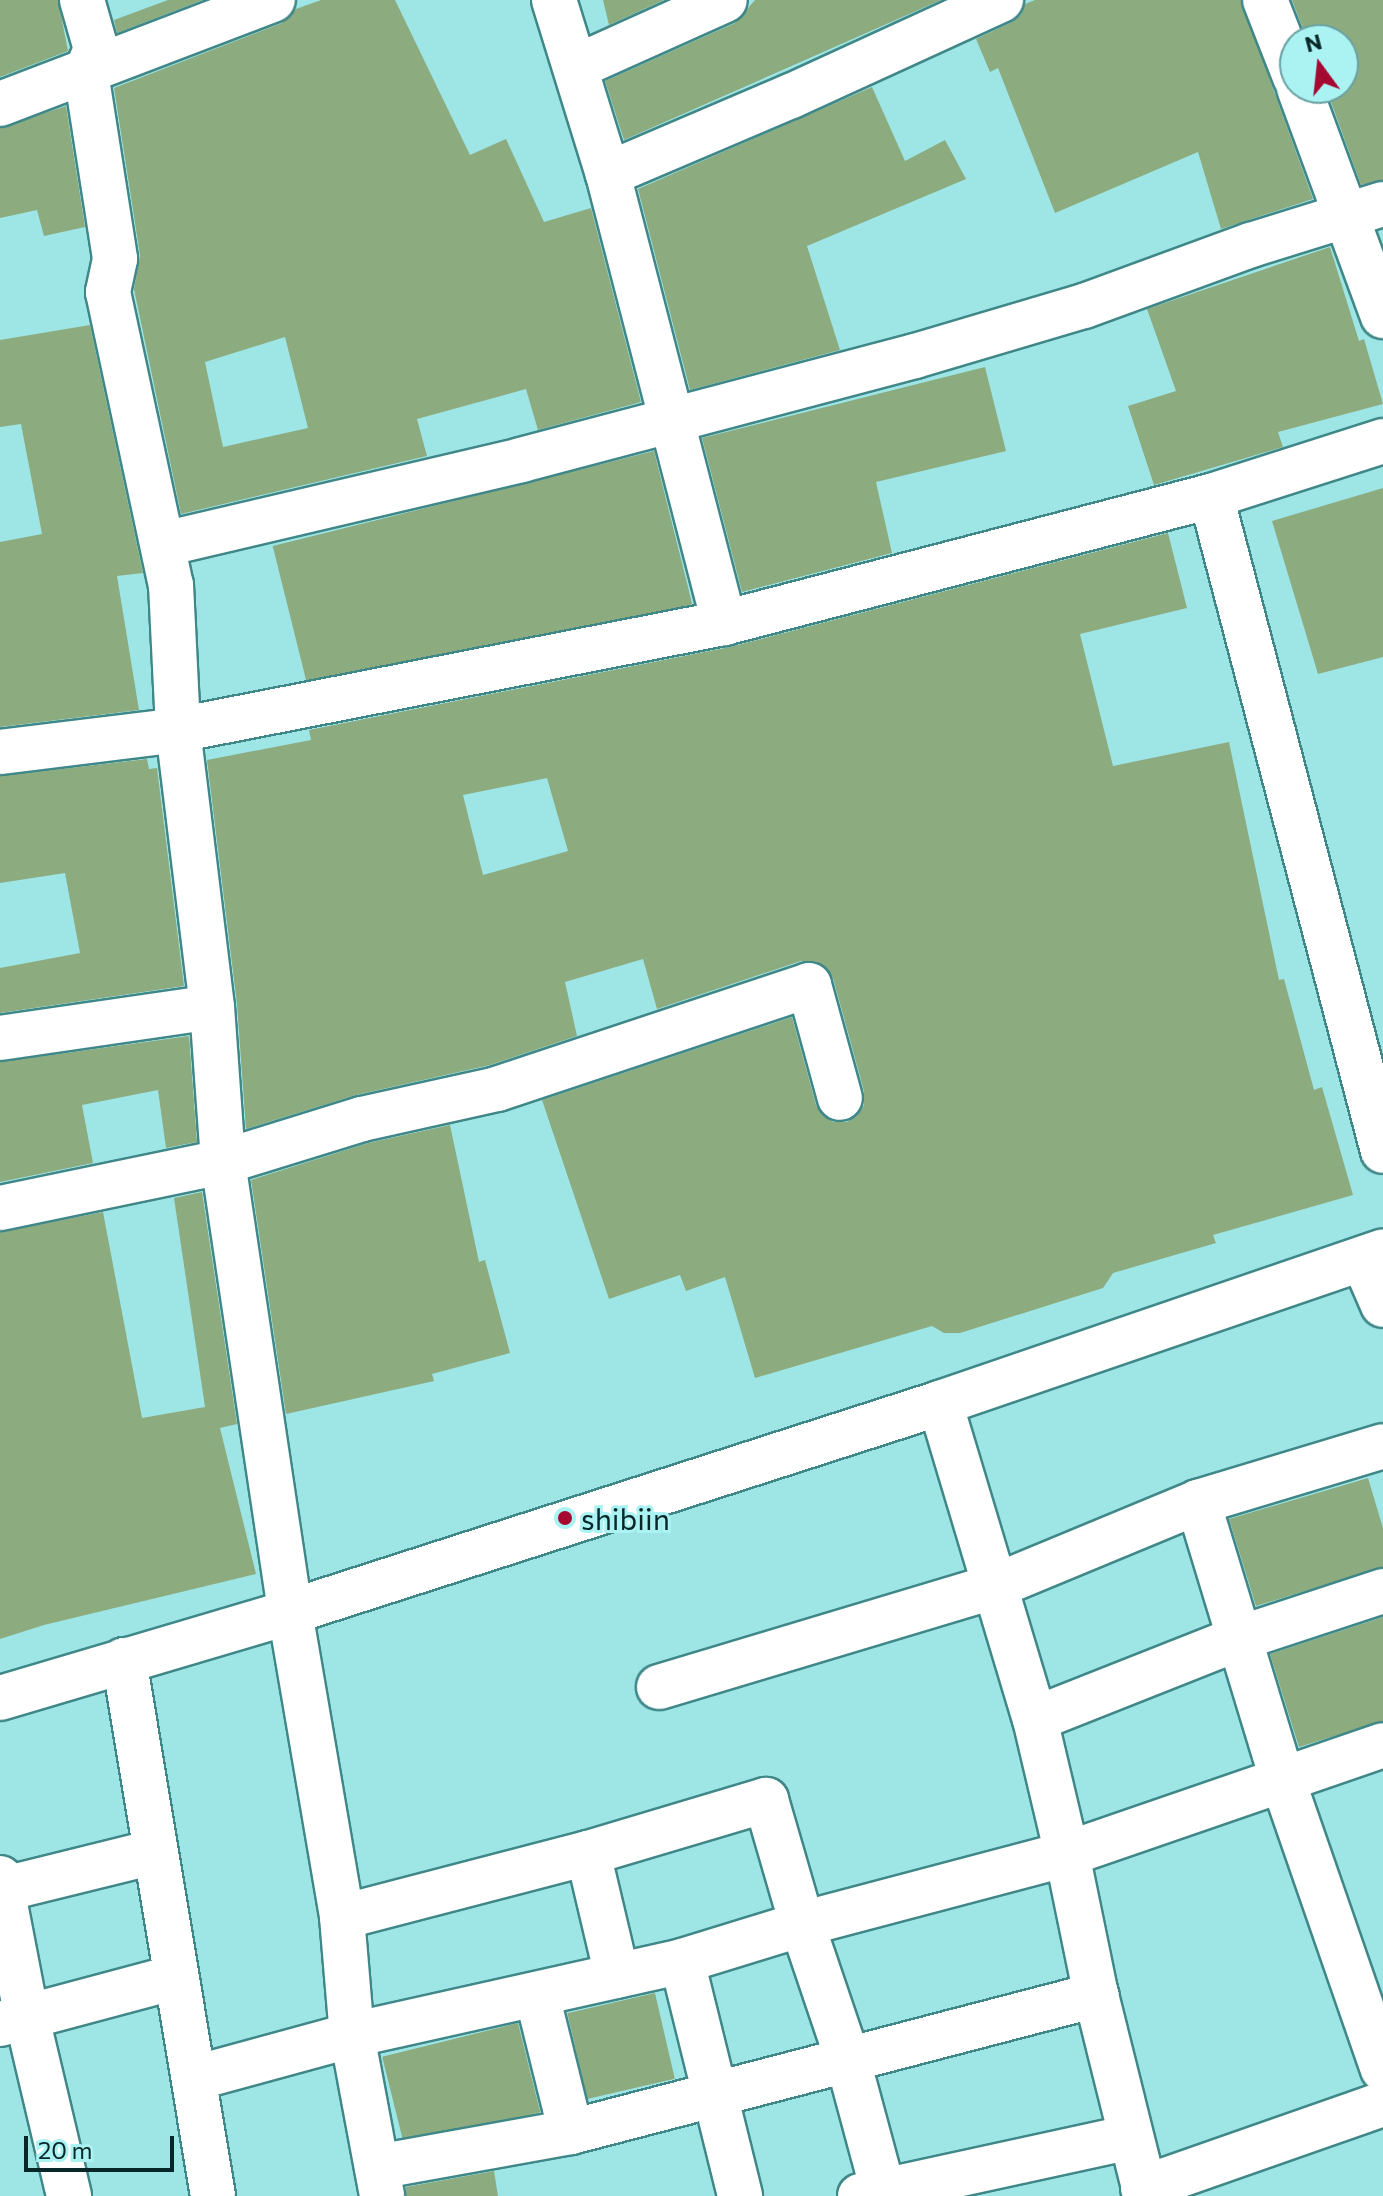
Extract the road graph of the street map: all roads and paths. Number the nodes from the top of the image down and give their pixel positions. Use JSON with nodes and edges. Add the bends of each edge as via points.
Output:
{"nodes":[{"id":1,"x":82,"y":0,"type":"edge"},
{"id":2,"x":273,"y":0,"type":"edge"},
{"id":3,"x":554,"y":0,"type":"edge"},
{"id":4,"x":725,"y":0,"type":"edge"},
{"id":5,"x":1001,"y":0,"type":"edge"},
{"id":6,"x":1265,"y":0,"type":"edge"},
{"id":7,"x":1279,"y":36,"type":"edge"},
{"id":8,"x":576,"y":67,"type":"junction"},
{"id":9,"x":86,"y":73,"type":"junction"},
{"id":10,"x":0,"y":104,"type":"edge"},
{"id":11,"x":1308,"y":104,"type":"edge"},
{"id":12,"x":608,"y":174,"type":"junction"},
{"id":13,"x":1366,"y":210,"type":"edge"},
{"id":14,"x":1383,"y":316,"type":"edge"},
{"id":15,"x":673,"y":419,"type":"junction"},
{"id":16,"x":1383,"y":441,"type":"edge"},
{"id":17,"x":1211,"y":496,"type":"junction"},
{"id":18,"x":164,"y":544,"type":"junction"},
{"id":19,"x":724,"y":623,"type":"junction"},
{"id":20,"x":178,"y":730,"type":"junction"},
{"id":21,"x":0,"y":752,"type":"edge"},
{"id":22,"x":212,"y":1007,"type":"junction"},
{"id":23,"x":0,"y":1038,"type":"edge"},
{"id":24,"x":840,"y":1098,"type":"dead end"},
{"id":25,"x":1383,"y":1151,"type":"edge"},
{"id":26,"x":223,"y":1162,"type":"junction"},
{"id":27,"x":0,"y":1208,"type":"edge"},
{"id":28,"x":1373,"y":1255,"type":"edge"},
{"id":29,"x":1383,"y":1305,"type":"edge"},
{"id":30,"x":940,"y":1403,"type":"junction"},
{"id":31,"x":1383,"y":1446,"type":"edge"},
{"id":32,"x":1198,"y":1502,"type":"junction"},
{"id":33,"x":993,"y":1587,"type":"junction"},
{"id":34,"x":1383,"y":1591,"type":"edge"},
{"id":35,"x":290,"y":1612,"type":"junction"},
{"id":36,"x":1237,"y":1639,"type":"junction"},
{"id":37,"x":124,"y":1660,"type":"junction"},
{"id":38,"x":659,"y":1687,"type":"dead end"},
{"id":39,"x":0,"y":1698,"type":"edge"},
{"id":40,"x":1035,"y":1719,"type":"junction"},
{"id":41,"x":1383,"y":1745,"type":"edge"},
{"id":42,"x":1282,"y":1778,"type":"junction"},
{"id":43,"x":154,"y":1852,"type":"junction"},
{"id":44,"x":588,"y":1853,"type":"junction"},
{"id":45,"x":1067,"y":1854,"type":"junction"},
{"id":46,"x":1,"y":1886,"type":"edge"},
{"id":47,"x":342,"y":1917,"type":"junction"},
{"id":48,"x":802,"y":1924,"type":"junction"},
{"id":49,"x":682,"y":1961,"type":"junction"},
{"id":50,"x":617,"y":1976,"type":"junction"},
{"id":51,"x":176,"y":1977,"type":"junction"},
{"id":52,"x":537,"y":1995,"type":"junction"},
{"id":53,"x":1096,"y":1995,"type":"junction"},
{"id":54,"x":13,"y":2021,"type":"edge"},
{"id":55,"x":352,"y":2035,"type":"junction"},
{"id":56,"x":847,"y":2057,"type":"junction"},
{"id":57,"x":1383,"y":2069,"type":"edge"},
{"id":58,"x":195,"y":2078,"type":"junction"},
{"id":59,"x":713,"y":2095,"type":"junction"},
{"id":60,"x":1383,"y":2104,"type":"edge"},
{"id":61,"x":571,"y":2132,"type":"junction"},
{"id":62,"x":1130,"y":2137,"type":"junction"},
{"id":63,"x":380,"y":2181,"type":"edge"},
{"id":64,"x":1000,"y":2181,"type":"edge"},
{"id":65,"x":1144,"y":2192,"type":"edge"},
{"id":66,"x":872,"y":2194,"type":"edge"},
{"id":67,"x":69,"y":2196,"type":"edge"},
{"id":68,"x":213,"y":2196,"type":"edge"},
{"id":69,"x":740,"y":2196,"type":"edge"}],
"edges":[{"from":1,"to":9,"type":"street","via":[[96,49]]},
{"from":2,"to":9,"type":"street"},
{"from":3,"to":8,"type":"street"},
{"from":4,"to":8,"type":"street"},
{"from":5,"to":12,"type":"street"},
{"from":6,"to":7,"type":"street"},
{"from":8,"to":12,"type":"street"},
{"from":9,"to":10,"type":"street"},
{"from":9,"to":18,"type":"street","via":[[115,259],[108,292]]},
{"from":11,"to":13,"type":"street"},
{"from":12,"to":15,"type":"street"},
{"from":13,"to":14,"type":"street"},
{"from":13,"to":15,"type":"street","via":[[1084,306]]},
{"from":15,"to":18,"type":"street"},
{"from":15,"to":19,"type":"street"},
{"from":16,"to":17,"type":"street"},
{"from":17,"to":19,"type":"street"},
{"from":17,"to":25,"type":"street"},
{"from":18,"to":20,"type":"street"},
{"from":19,"to":20,"type":"street"},
{"from":20,"to":21,"type":"street"},
{"from":20,"to":22,"type":"street"},
{"from":22,"to":23,"type":"street"},
{"from":22,"to":26,"type":"street"},
{"from":24,"to":26,"type":"street","via":[[809,985],[497,1089],[362,1119]]},
{"from":26,"to":27,"type":"street"},
{"from":26,"to":35,"type":"street"},
{"from":28,"to":29,"type":"street"},
{"from":28,"to":30,"type":"street"},
{"from":30,"to":33,"type":"street"},
{"from":30,"to":35,"type":"street"},
{"from":31,"to":32,"type":"street"},
{"from":32,"to":33,"type":"street"},
{"from":32,"to":36,"type":"street"},
{"from":33,"to":38,"type":"street"},
{"from":33,"to":40,"type":"street"},
{"from":34,"to":36,"type":"street"},
{"from":35,"to":37,"type":"street"},
{"from":35,"to":47,"type":"street"},
{"from":36,"to":40,"type":"street"},
{"from":36,"to":42,"type":"street"},
{"from":37,"to":39,"type":"street"},
{"from":37,"to":43,"type":"street"},
{"from":40,"to":45,"type":"street"},
{"from":41,"to":42,"type":"street"},
{"from":42,"to":45,"type":"street"},
{"from":42,"to":57,"type":"street"},
{"from":43,"to":46,"type":"street"},
{"from":43,"to":51,"type":"street"},
{"from":44,"to":47,"type":"street"},
{"from":44,"to":48,"type":"street","via":[[766,1800]]},
{"from":44,"to":50,"type":"street"},
{"from":45,"to":48,"type":"street"},
{"from":45,"to":53,"type":"street"},
{"from":46,"to":54,"type":"street"},
{"from":47,"to":55,"type":"street"},
{"from":48,"to":49,"type":"street"},
{"from":48,"to":56,"type":"street"},
{"from":49,"to":50,"type":"street"},
{"from":49,"to":59,"type":"street"},
{"from":50,"to":52,"type":"street"},
{"from":51,"to":54,"type":"street"},
{"from":51,"to":58,"type":"street"},
{"from":52,"to":55,"type":"street"},
{"from":52,"to":61,"type":"street"},
{"from":53,"to":56,"type":"street"},
{"from":53,"to":62,"type":"street"},
{"from":54,"to":67,"type":"street"},
{"from":55,"to":58,"type":"street"},
{"from":55,"to":63,"type":"street"},
{"from":56,"to":59,"type":"street"},
{"from":56,"to":66,"type":"street"},
{"from":58,"to":68,"type":"street"},
{"from":59,"to":61,"type":"street"},
{"from":59,"to":69,"type":"street"},
{"from":60,"to":65,"type":"street"},
{"from":61,"to":63,"type":"street"},
{"from":62,"to":64,"type":"street"},
{"from":62,"to":65,"type":"street"},
{"from":64,"to":66,"type":"street"}]}
